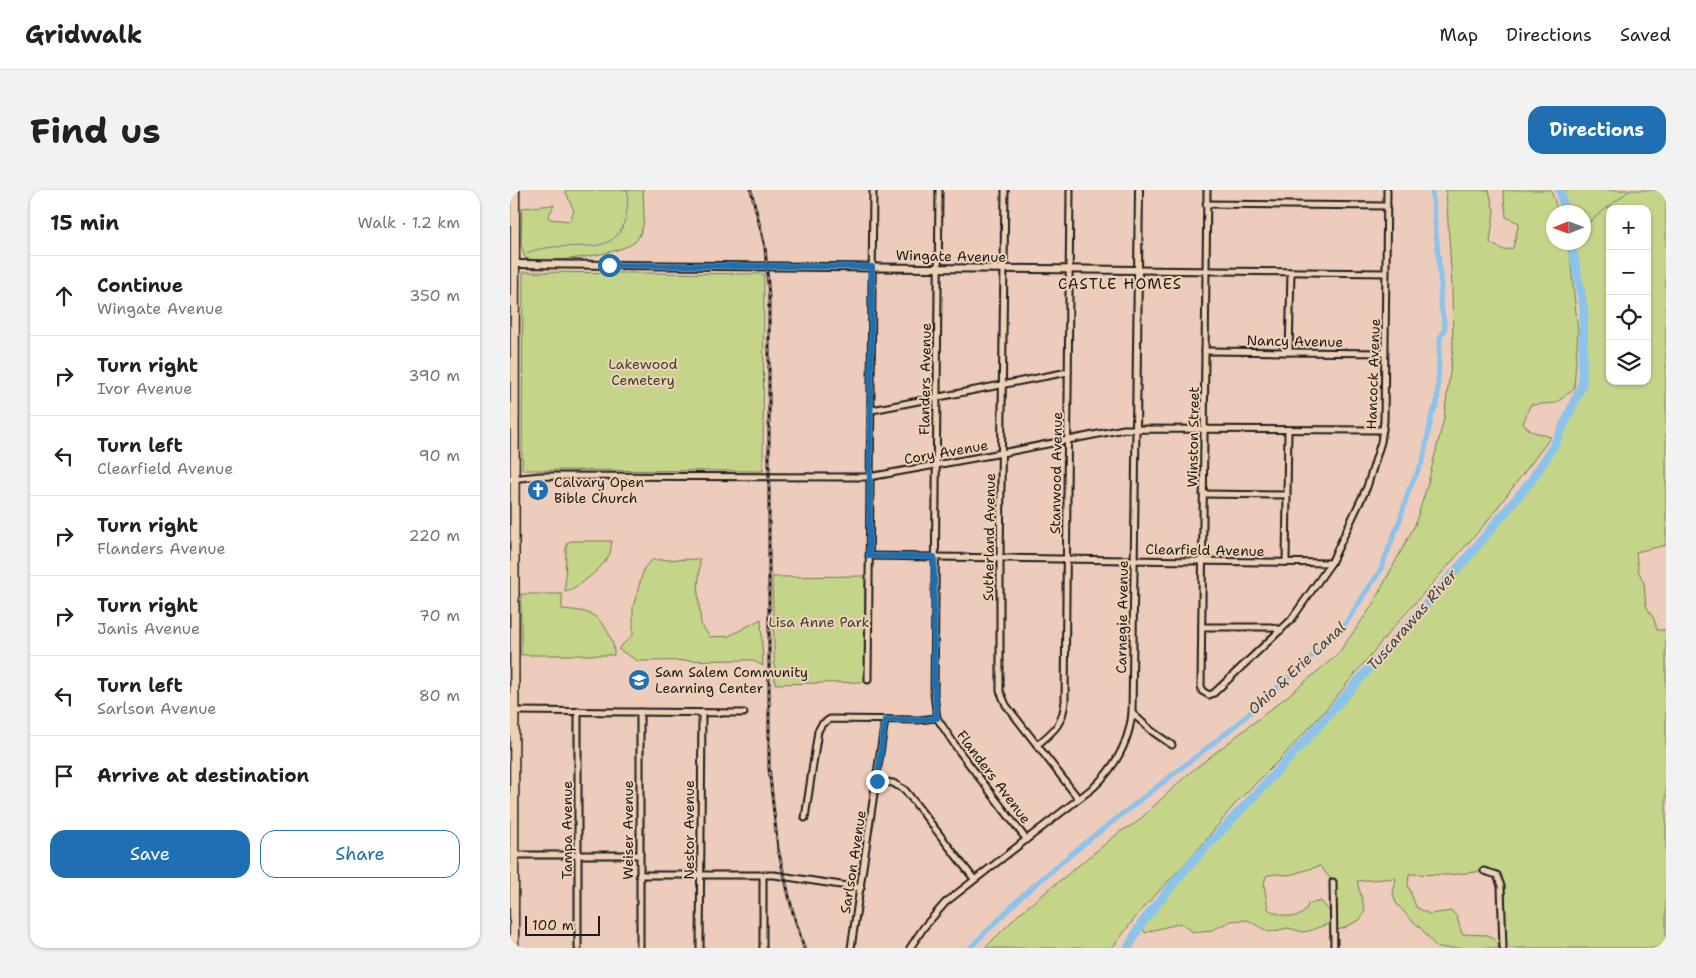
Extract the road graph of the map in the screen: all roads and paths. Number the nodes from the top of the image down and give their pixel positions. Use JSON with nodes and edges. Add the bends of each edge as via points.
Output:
{"nodes":[{"id":1,"x":515,"y":190,"type":"edge"},
{"id":2,"x":873,"y":190,"type":"edge"},
{"id":3,"x":939,"y":190,"type":"edge"},
{"id":4,"x":1005,"y":190,"type":"edge"},
{"id":5,"x":1070,"y":190,"type":"edge"},
{"id":6,"x":1139,"y":190,"type":"edge"},
{"id":7,"x":1206,"y":190,"type":"edge"},
{"id":8,"x":1387,"y":190,"type":"edge"},
{"id":9,"x":1206,"y":204,"type":"junction"},
{"id":10,"x":1387,"y":206,"type":"junction"},
{"id":11,"x":515,"y":264,"type":"junction"},
{"id":12,"x":872,"y":267,"type":"junction"},
{"id":13,"x":938,"y":268,"type":"junction"},
{"id":14,"x":1004,"y":269,"type":"junction"},
{"id":15,"x":1070,"y":270,"type":"junction"},
{"id":16,"x":1137,"y":270,"type":"junction"},
{"id":17,"x":1205,"y":271,"type":"junction"},
{"id":18,"x":1291,"y":272,"type":"junction"},
{"id":19,"x":1386,"y":273,"type":"junction"},
{"id":20,"x":1205,"y":351,"type":"junction"},
{"id":21,"x":1289,"y":352,"type":"junction"},
{"id":22,"x":1385,"y":353,"type":"junction"},
{"id":23,"x":1068,"y":372,"type":"junction"},
{"id":24,"x":1002,"y":385,"type":"junction"},
{"id":25,"x":936,"y":399,"type":"junction"},
{"id":26,"x":872,"y":410,"type":"junction"},
{"id":27,"x":1136,"y":428,"type":"junction"},
{"id":28,"x":1204,"y":428,"type":"junction"},
{"id":29,"x":1288,"y":430,"type":"junction"},
{"id":30,"x":1383,"y":430,"type":"junction"},
{"id":31,"x":1068,"y":439,"type":"junction"},
{"id":32,"x":1002,"y":453,"type":"junction"},
{"id":33,"x":512,"y":455,"type":"edge"},
{"id":34,"x":936,"y":465,"type":"junction"},
{"id":35,"x":869,"y":477,"type":"junction"},
{"id":36,"x":512,"y":478,"type":"edge"},
{"id":37,"x":1203,"y":494,"type":"junction"},
{"id":38,"x":1287,"y":495,"type":"junction"},
{"id":39,"x":869,"y":556,"type":"junction"},
{"id":40,"x":934,"y":557,"type":"junction"},
{"id":41,"x":1000,"y":558,"type":"junction"},
{"id":42,"x":1066,"y":559,"type":"junction"},
{"id":43,"x":1135,"y":560,"type":"junction"},
{"id":44,"x":1202,"y":561,"type":"junction"},
{"id":45,"x":1286,"y":562,"type":"junction"},
{"id":46,"x":1331,"y":563,"type":"junction"},
{"id":47,"x":1202,"y":627,"type":"junction"},
{"id":48,"x":1281,"y":630,"type":"junction"},
{"id":49,"x":512,"y":649,"type":"edge"},
{"id":50,"x":868,"y":680,"type":"dead end"},
{"id":51,"x":1201,"y":685,"type":"joint"},
{"id":52,"x":515,"y":711,"type":"junction"},
{"id":53,"x":578,"y":711,"type":"junction"},
{"id":54,"x":640,"y":712,"type":"junction"},
{"id":55,"x":702,"y":712,"type":"junction"},
{"id":56,"x":744,"y":713,"type":"dead end"},
{"id":57,"x":1132,"y":713,"type":"junction"},
{"id":58,"x":937,"y":718,"type":"junction"},
{"id":59,"x":885,"y":720,"type":"junction"},
{"id":60,"x":1037,"y":745,"type":"junction"},
{"id":61,"x":1172,"y":745,"type":"dead end"},
{"id":62,"x":877,"y":781,"type":"junction"},
{"id":63,"x":1078,"y":798,"type":"junction"},
{"id":64,"x":805,"y":818,"type":"dead end"},
{"id":65,"x":512,"y":820,"type":"edge"},
{"id":66,"x":1026,"y":839,"type":"junction"},
{"id":67,"x":514,"y":855,"type":"junction"},
{"id":68,"x":578,"y":855,"type":"junction"},
{"id":69,"x":639,"y":855,"type":"junction"},
{"id":70,"x":1484,"y":871,"type":"dead end"},
{"id":71,"x":640,"y":875,"type":"junction"},
{"id":72,"x":763,"y":875,"type":"junction"},
{"id":73,"x":700,"y":876,"type":"junction"},
{"id":74,"x":974,"y":879,"type":"junction"},
{"id":75,"x":1333,"y":882,"type":"dead end"},
{"id":76,"x":861,"y":888,"type":"junction"},
{"id":77,"x":514,"y":948,"type":"edge"},
{"id":78,"x":578,"y":948,"type":"edge"},
{"id":79,"x":640,"y":948,"type":"edge"},
{"id":80,"x":700,"y":948,"type":"edge"},
{"id":81,"x":763,"y":948,"type":"edge"},
{"id":82,"x":852,"y":948,"type":"edge"},
{"id":83,"x":910,"y":948,"type":"edge"},
{"id":84,"x":1334,"y":948,"type":"edge"},
{"id":85,"x":1503,"y":948,"type":"edge"}],
"edges":[{"from":1,"to":11,"type":"main road"},
{"from":2,"to":12,"type":"street"},
{"from":3,"to":13,"type":"street","name":"Flanders Avenue"},
{"from":4,"to":14,"type":"street","name":"Sutherland Avenue"},
{"from":5,"to":15,"type":"street","name":"Stanwood Avenue"},
{"from":6,"to":16,"type":"street","name":"Carnegie Avenue"},
{"from":7,"to":9,"type":"street","name":"Winston Street"},
{"from":8,"to":10,"type":"street","name":"Hancock Avenue"},
{"from":9,"to":10,"type":"street"},
{"from":9,"to":17,"type":"street","name":"Winston Street"},
{"from":10,"to":19,"type":"street","name":"Hancock Avenue"},
{"from":11,"to":12,"type":"street","name":"Wingate Avenue"},
{"from":11,"to":33,"type":"main road"},
{"from":12,"to":13,"type":"street","name":"Wingate Avenue"},
{"from":12,"to":26,"type":"street"},
{"from":13,"to":14,"type":"street","name":"Wingate Avenue"},
{"from":13,"to":25,"type":"street","name":"Flanders Avenue"},
{"from":14,"to":15,"type":"street","name":"Wingate Avenue"},
{"from":14,"to":24,"type":"street","name":"Sutherland Avenue"},
{"from":15,"to":16,"type":"street","name":"Wingate Avenue"},
{"from":15,"to":23,"type":"street","name":"Stanwood Avenue"},
{"from":16,"to":17,"type":"street","name":"Wingate Avenue"},
{"from":16,"to":27,"type":"street","name":"Carnegie Avenue"},
{"from":17,"to":18,"type":"street","name":"Wingate Avenue"},
{"from":17,"to":20,"type":"street","name":"Winston Street"},
{"from":18,"to":19,"type":"street","name":"Wingate Avenue"},
{"from":18,"to":21,"type":"street"},
{"from":19,"to":22,"type":"street","name":"Hancock Avenue"},
{"from":20,"to":21,"type":"street","name":"Nancy Avenue"},
{"from":20,"to":28,"type":"street","name":"Winston Street"},
{"from":21,"to":22,"type":"street","name":"Nancy Avenue"},
{"from":22,"to":30,"type":"street","name":"Hancock Avenue"},
{"from":23,"to":24,"type":"street"},
{"from":23,"to":31,"type":"street","name":"Stanwood Avenue"},
{"from":24,"to":25,"type":"street"},
{"from":24,"to":32,"type":"street","name":"Sutherland Avenue"},
{"from":25,"to":26,"type":"street"},
{"from":25,"to":34,"type":"street","name":"Flanders Avenue"},
{"from":26,"to":35,"type":"street"},
{"from":27,"to":28,"type":"street","name":"Cory Avenue"},
{"from":27,"to":31,"type":"street","name":"Cory Avenue"},
{"from":27,"to":43,"type":"street","name":"Carnegie Avenue"},
{"from":28,"to":29,"type":"street","name":"Cory Avenue"},
{"from":28,"to":37,"type":"street","name":"Winston Street"},
{"from":29,"to":30,"type":"street","name":"Cory Avenue"},
{"from":29,"to":38,"type":"street"},
{"from":30,"to":46,"type":"street","name":"Hancock Avenue","via":[[1367,487]]},
{"from":31,"to":32,"type":"street","name":"Cory Avenue"},
{"from":31,"to":42,"type":"street","name":"Stanwood Avenue"},
{"from":32,"to":34,"type":"street","name":"Cory Avenue"},
{"from":32,"to":41,"type":"street","name":"Sutherland Avenue"},
{"from":33,"to":36,"type":"main road"},
{"from":34,"to":35,"type":"street","name":"Cory Avenue"},
{"from":34,"to":40,"type":"street","name":"Flanders Avenue"},
{"from":35,"to":36,"type":"street","name":"Cory Avenue","via":[[575,475]]},
{"from":35,"to":39,"type":"street"},
{"from":36,"to":49,"type":"main road"},
{"from":37,"to":38,"type":"street"},
{"from":37,"to":44,"type":"street","name":"Winston Street"},
{"from":38,"to":45,"type":"street"},
{"from":39,"to":40,"type":"street","name":"Clearfield Avenue"},
{"from":39,"to":50,"type":"street"},
{"from":40,"to":41,"type":"street","name":"Clearfield Avenue"},
{"from":40,"to":58,"type":"street","name":"Flanders Avenue"},
{"from":41,"to":42,"type":"street","name":"Clearfield Avenue"},
{"from":41,"to":60,"type":"street","name":"Sutherland Avenue","via":[[1000,692],[1006,705]]},
{"from":42,"to":43,"type":"street","name":"Clearfield Avenue"},
{"from":42,"to":60,"type":"street","name":"Stanwood Avenue","via":[[1064,712],[1054,731]]},
{"from":43,"to":44,"type":"street","name":"Clearfield Avenue"},
{"from":43,"to":57,"type":"street","name":"Carnegie Avenue"},
{"from":44,"to":45,"type":"street","name":"Clearfield Avenue"},
{"from":44,"to":47,"type":"street","name":"Winston Street"},
{"from":45,"to":46,"type":"street","name":"Clearfield Avenue"},
{"from":46,"to":48,"type":"street","name":"Hancock Avenue","via":[[1295,616]]},
{"from":47,"to":48,"type":"street","via":[[1271,627]]},
{"from":47,"to":51,"type":"street","name":"Winston Street"},
{"from":48,"to":51,"type":"street","name":"Hancock Avenue","via":[[1214,693],[1205,694]]},
{"from":49,"to":52,"type":"main road"},
{"from":52,"to":53,"type":"street"},
{"from":52,"to":65,"type":"main road"},
{"from":53,"to":54,"type":"street"},
{"from":53,"to":68,"type":"street","name":"Tampa Avenue"},
{"from":54,"to":55,"type":"street"},
{"from":54,"to":69,"type":"street","name":"Weiser Avenue"},
{"from":55,"to":56,"type":"street"},
{"from":55,"to":73,"type":"street","name":"Nestor Avenue"},
{"from":57,"to":61,"type":"street"},
{"from":57,"to":63,"type":"street","name":"Carnegie Avenue","via":[[1127,739],[1113,766],[1094,787]]},
{"from":58,"to":59,"type":"street"},
{"from":58,"to":66,"type":"street","name":"Flanders Avenue"},
{"from":59,"to":62,"type":"street","name":"Sarlson Avenue"},
{"from":59,"to":64,"type":"street","via":[[830,719],[820,726]]},
{"from":60,"to":63,"type":"street","name":"Sutherland Avenue"},
{"from":62,"to":74,"type":"street","via":[[893,783],[906,790]]},
{"from":62,"to":76,"type":"street","name":"Sarlson Avenue"},
{"from":63,"to":66,"type":"street","name":"Carnegie Avenue"},
{"from":65,"to":67,"type":"main road"},
{"from":66,"to":74,"type":"street","name":"Carnegie Avenue"},
{"from":67,"to":68,"type":"street"},
{"from":67,"to":77,"type":"main road"},
{"from":68,"to":69,"type":"street"},
{"from":68,"to":78,"type":"street","name":"Tampa Avenue"},
{"from":69,"to":71,"type":"street","name":"Weiser Avenue"},
{"from":70,"to":85,"type":"street","via":[[1496,876],[1502,886]]},
{"from":71,"to":73,"type":"street"},
{"from":71,"to":79,"type":"street","name":"Weiser Avenue"},
{"from":72,"to":73,"type":"street"},
{"from":72,"to":76,"type":"street"},
{"from":72,"to":81,"type":"street"},
{"from":73,"to":80,"type":"street","name":"Nestor Avenue"},
{"from":74,"to":83,"type":"street","name":"Carnegie Avenue","via":[[939,909]]},
{"from":75,"to":84,"type":"street"},
{"from":76,"to":82,"type":"street","name":"Sarlson Avenue"}]}
